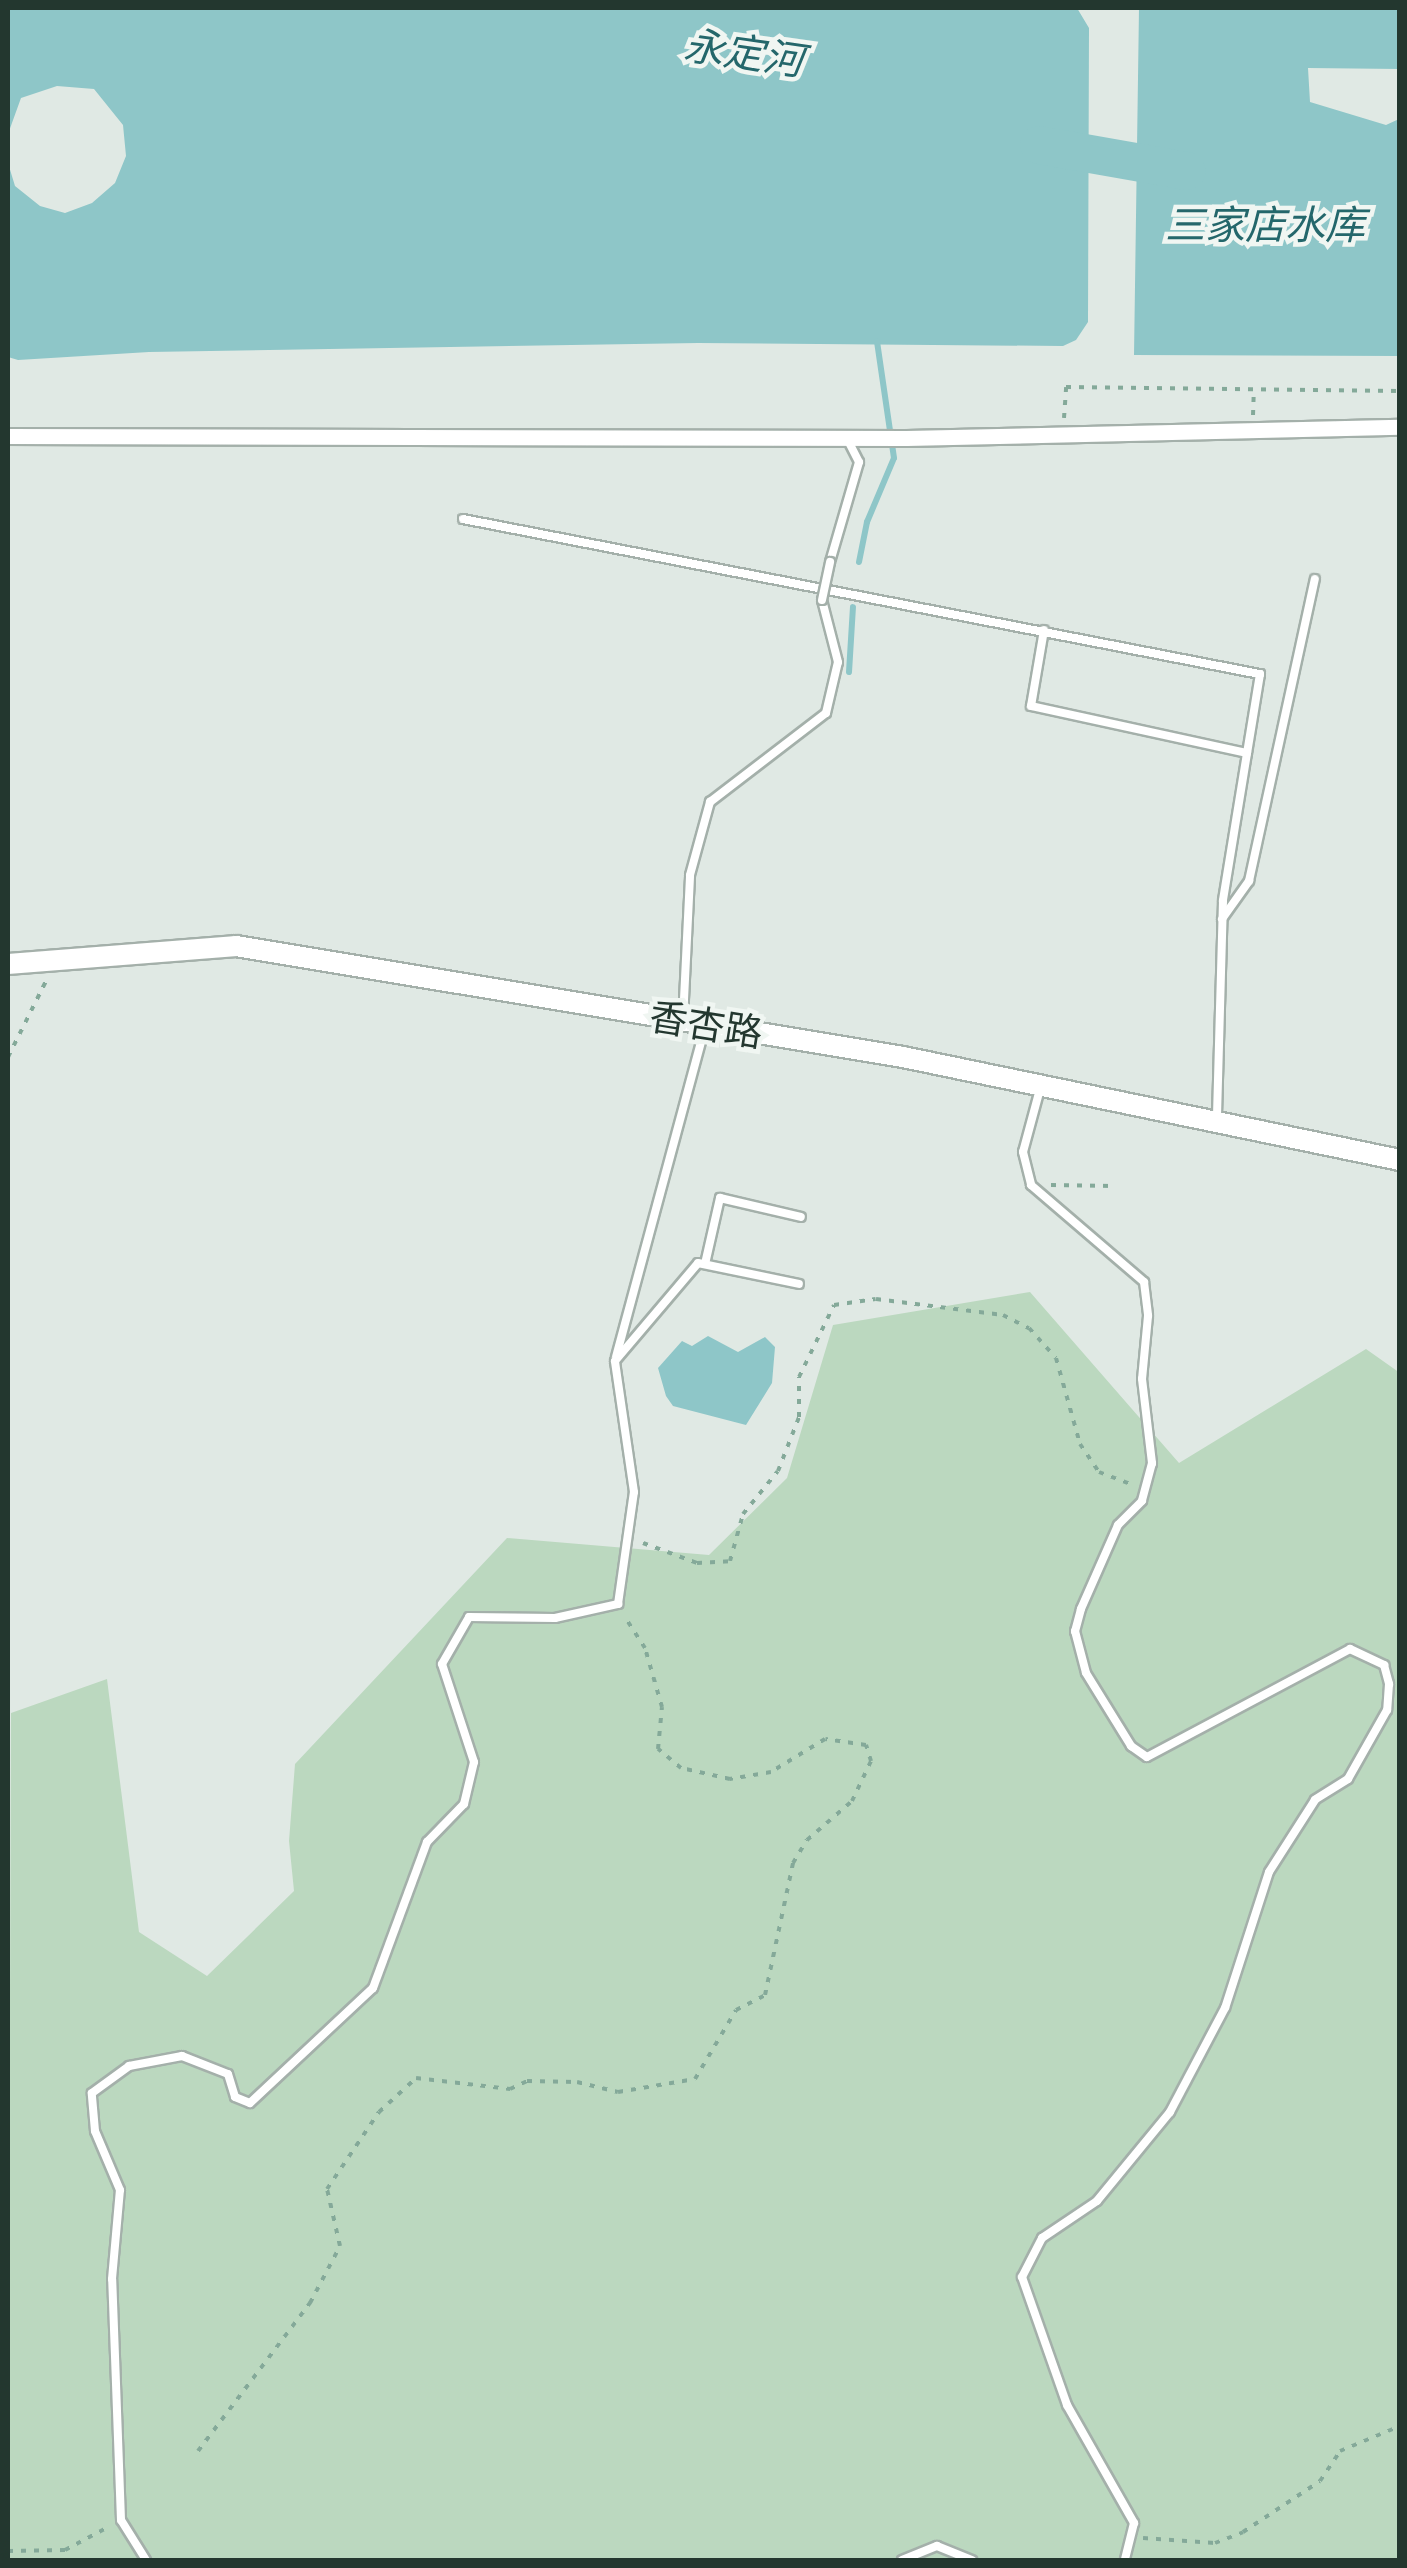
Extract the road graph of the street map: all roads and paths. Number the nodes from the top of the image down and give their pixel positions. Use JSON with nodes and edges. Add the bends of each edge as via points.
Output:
{"nodes":[{"id":1,"x":1254,"y":389,"type":"junction"},
{"id":2,"x":1400,"y":391,"type":"edge"},
{"id":3,"x":1400,"y":427,"type":"edge"},
{"id":4,"x":1253,"y":430,"type":"junction"},
{"id":5,"x":1062,"y":434,"type":"junction"},
{"id":6,"x":8,"y":436,"type":"edge"},
{"id":7,"x":848,"y":438,"type":"junction"},
{"id":8,"x":463,"y":519,"type":"dead end"},
{"id":9,"x":1315,"y":579,"type":"dead end"},
{"id":10,"x":1044,"y":630,"type":"junction"},
{"id":11,"x":1247,"y":753,"type":"junction"},
{"id":12,"x":1222,"y":919,"type":"junction"},
{"id":13,"x":8,"y":964,"type":"edge"},
{"id":14,"x":55,"y":964,"type":"junction"},
{"id":15,"x":683,"y":1021,"type":"junction"},
{"id":16,"x":706,"y":1024,"type":"junction"},
{"id":17,"x":8,"y":1058,"type":"edge"},
{"id":18,"x":1041,"y":1085,"type":"junction"},
{"id":19,"x":1217,"y":1120,"type":"junction"},
{"id":20,"x":1400,"y":1160,"type":"edge"},
{"id":21,"x":1031,"y":1185,"type":"junction"},
{"id":22,"x":1114,"y":1186,"type":"dead end"},
{"id":23,"x":801,"y":1217,"type":"dead end"},
{"id":24,"x":704,"y":1264,"type":"junction"},
{"id":25,"x":800,"y":1284,"type":"dead end"},
{"id":26,"x":615,"y":1361,"type":"junction"},
{"id":27,"x":1145,"y":1489,"type":"junction"},
{"id":28,"x":627,"y":1537,"type":"junction"},
{"id":29,"x":618,"y":1604,"type":"junction"},
{"id":30,"x":1400,"y":2426,"type":"edge"},
{"id":31,"x":198,"y":2451,"type":"dead end"},
{"id":32,"x":122,"y":2520,"type":"junction"},
{"id":33,"x":1133,"y":2536,"type":"junction"},
{"id":34,"x":8,"y":2551,"type":"edge"},
{"id":35,"x":146,"y":2560,"type":"edge"},
{"id":36,"x":902,"y":2560,"type":"edge"},
{"id":37,"x":972,"y":2560,"type":"edge"},
{"id":38,"x":1126,"y":2560,"type":"edge"}],
"edges":[{"from":1,"to":2,"type":"path"},
{"from":1,"to":4,"type":"path"},
{"from":1,"to":5,"type":"path","via":[[1066,387]]},
{"from":3,"to":4,"type":"street"},
{"from":4,"to":5,"type":"street"},
{"from":5,"to":7,"type":"street"},
{"from":6,"to":7,"type":"street"},
{"from":7,"to":15,"type":"lane","bridge":true,"via":[[860,462],[822,600],[838,662],[826,713],[710,802],[690,875]]},
{"from":8,"to":10,"type":"lane"},
{"from":9,"to":12,"type":"lane","via":[[1248,880]]},
{"from":10,"to":11,"type":"lane","via":[[1031,706]]},
{"from":10,"to":11,"type":"lane","via":[[1260,674]]},
{"from":11,"to":12,"type":"lane"},
{"from":12,"to":19,"type":"lane"},
{"from":13,"to":14,"type":"street","name":"香杏路"},
{"from":14,"to":15,"type":"street","name":"香杏路","via":[[236,946]]},
{"from":14,"to":17,"type":"path"},
{"from":15,"to":16,"type":"street","name":"香杏路"},
{"from":16,"to":18,"type":"street","name":"香杏路"},
{"from":16,"to":26,"type":"lane"},
{"from":18,"to":19,"type":"street","name":"香杏路"},
{"from":18,"to":21,"type":"lane","via":[[1023,1152]]},
{"from":19,"to":20,"type":"street","name":"香杏路"},
{"from":21,"to":22,"type":"path"},
{"from":21,"to":27,"type":"lane","via":[[1144,1282],[1142,1379],[1152,1463]]},
{"from":23,"to":24,"type":"lane","via":[[720,1198]]},
{"from":24,"to":25,"type":"lane"},
{"from":24,"to":26,"type":"lane","via":[[698,1263]]},
{"from":26,"to":28,"type":"lane","via":[[634,1492]]},
{"from":27,"to":28,"type":"path","via":[[1099,1472],[1080,1444],[1056,1358],[1029,1328],[1004,1315],[876,1299],[834,1306],[799,1377],[800,1418],[778,1472],[743,1514],[730,1561],[697,1563]]},
{"from":27,"to":33,"type":"lane","via":[[1118,1525],[1075,1631],[1086,1673],[1130,1746],[1147,1758],[1170,1750],[1350,1649],[1384,1665],[1389,1684],[1387,1710],[1348,1778],[1314,1800],[1270,1872],[1225,2008],[1170,2112],[1097,2202],[1042,2238],[1022,2277],[1067,2405],[1111,2475],[1134,2523]]},
{"from":28,"to":29,"type":"lane"},
{"from":29,"to":31,"type":"path","via":[[645,1648],[662,1706],[658,1749],[681,1768],[730,1779],[771,1772],[825,1739],[866,1745],[871,1761],[852,1802],[807,1840],[793,1863],[766,1995],[736,2010],[695,2079],[618,2092],[576,2082],[527,2081],[510,2089],[416,2078],[379,2112],[327,2189],[340,2246]]},
{"from":29,"to":32,"type":"lane","via":[[555,1618],[469,1617],[442,1664],[474,1762],[464,1804],[427,1842],[373,1988],[277,2080],[250,2103],[234,2097],[228,2074],[182,2056],[129,2066],[92,2092],[95,2130],[120,2190],[112,2278]]},
{"from":30,"to":33,"type":"path","via":[[1340,2451],[1320,2481],[1242,2532],[1215,2543],[1166,2544]]},
{"from":32,"to":34,"type":"path","via":[[64,2550]]},
{"from":32,"to":35,"type":"lane"},
{"from":33,"to":38,"type":"lane"},
{"from":36,"to":37,"type":"lane","via":[[937,2546]]}]}
